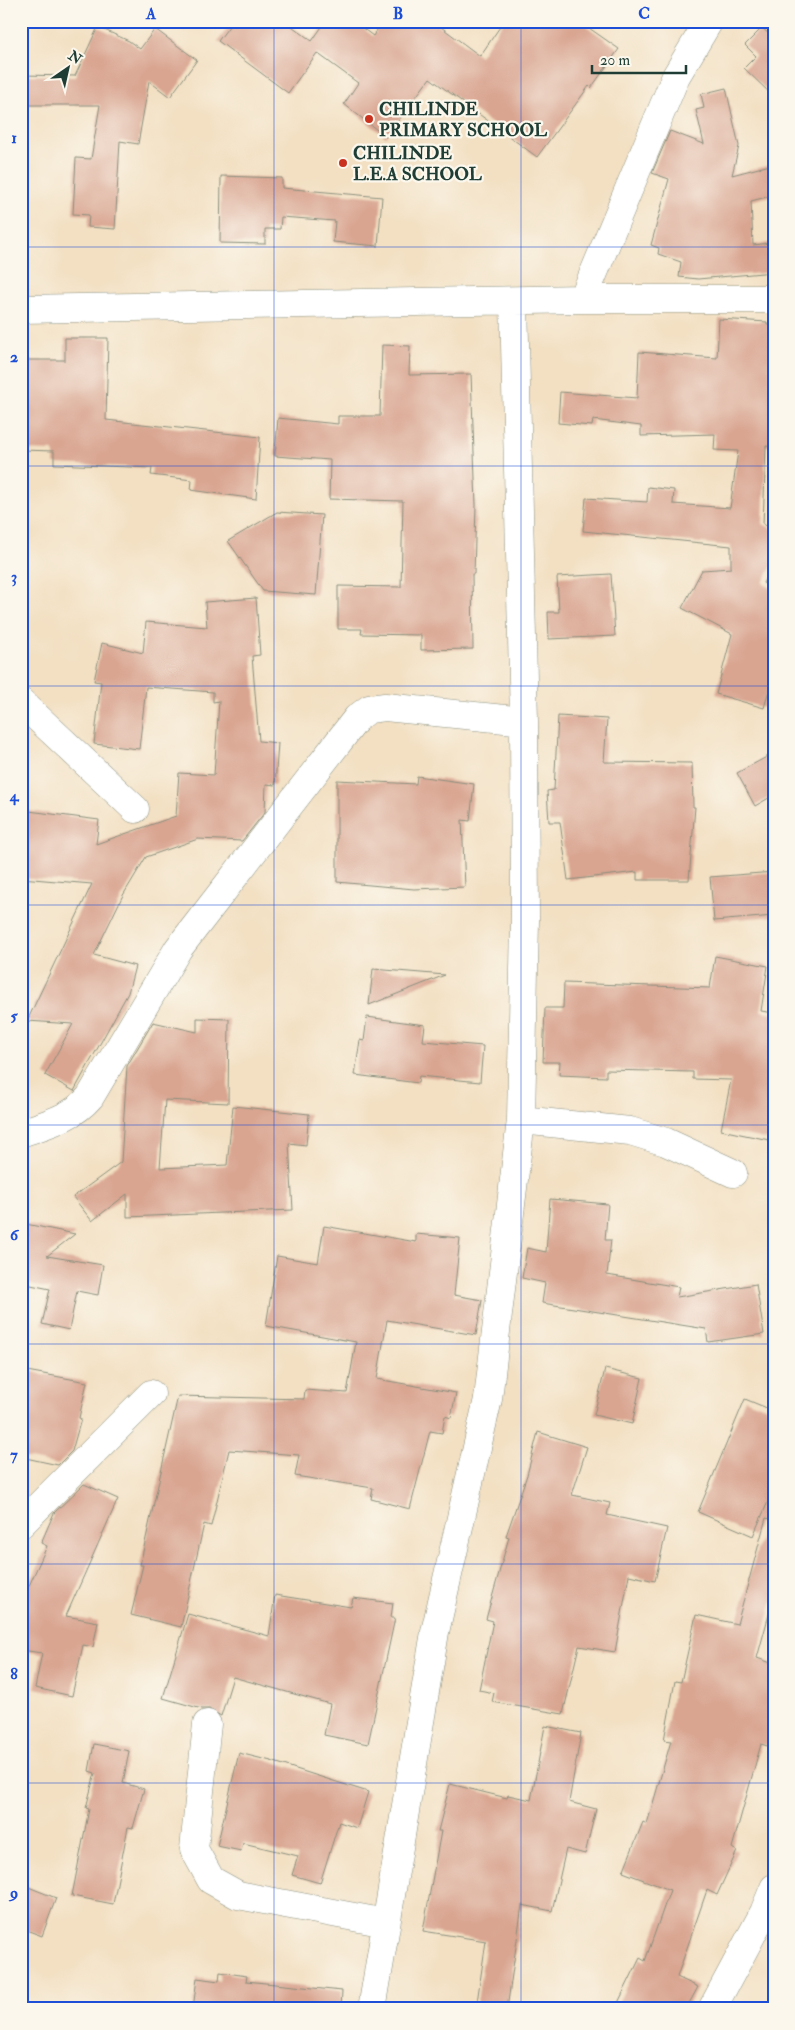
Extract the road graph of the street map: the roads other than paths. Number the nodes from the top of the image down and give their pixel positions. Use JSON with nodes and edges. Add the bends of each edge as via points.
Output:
{"nodes":[{"id":1,"x":709,"y":21,"type":"edge"},
{"id":2,"x":583,"y":299,"type":"junction"},
{"id":3,"x":774,"y":299,"type":"edge"},
{"id":4,"x":514,"y":301,"type":"junction"},
{"id":5,"x":21,"y":309,"type":"edge"},
{"id":6,"x":21,"y":702,"type":"edge"},
{"id":7,"x":524,"y":721,"type":"junction"},
{"id":8,"x":135,"y":809,"type":"dead end"},
{"id":9,"x":521,"y":1120,"type":"junction"},
{"id":10,"x":21,"y":1133,"type":"edge"},
{"id":11,"x":733,"y":1173,"type":"dead end"},
{"id":12,"x":151,"y":1394,"type":"dead end"},
{"id":13,"x":21,"y":1524,"type":"edge"},
{"id":14,"x":208,"y":1724,"type":"dead end"},
{"id":15,"x":774,"y":1888,"type":"edge"},
{"id":16,"x":386,"y":1923,"type":"junction"},
{"id":17,"x":372,"y":2009,"type":"edge"},
{"id":18,"x":712,"y":2009,"type":"edge"}],
"edges":[{"from":1,"to":2,"type":"street","via":[[676,76]]},
{"from":2,"to":3,"type":"street"},
{"from":2,"to":4,"type":"street"},
{"from":4,"to":5,"type":"street"},
{"from":4,"to":7,"type":"street"},
{"from":6,"to":8,"type":"street"},
{"from":7,"to":9,"type":"street"},
{"from":7,"to":10,"type":"street","via":[[385,707],[369,709],[357,718],[178,949],[90,1097],[79,1110],[64,1118]]},
{"from":9,"to":11,"type":"street","via":[[630,1131],[666,1142]]},
{"from":9,"to":16,"type":"street","via":[[488,1399],[435,1632]]},
{"from":12,"to":13,"type":"street"},
{"from":14,"to":16,"type":"street","via":[[194,1849],[211,1880],[238,1895]]},
{"from":15,"to":18,"type":"street"},
{"from":16,"to":17,"type":"street"}]}
